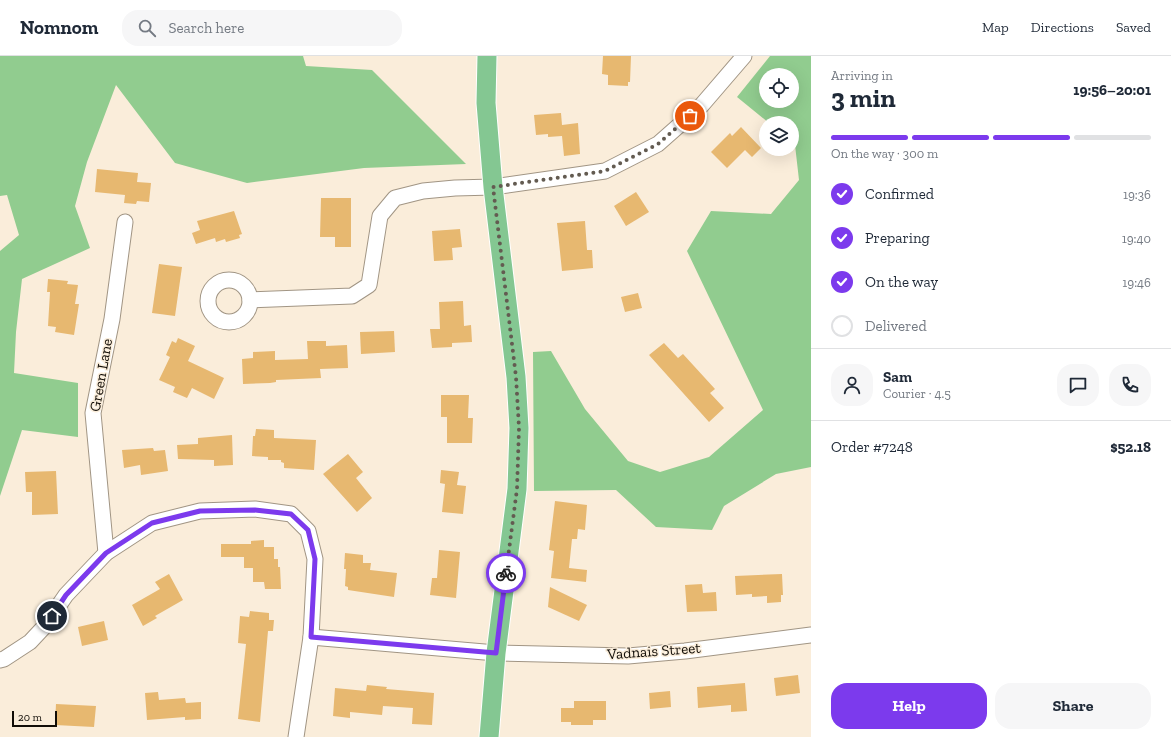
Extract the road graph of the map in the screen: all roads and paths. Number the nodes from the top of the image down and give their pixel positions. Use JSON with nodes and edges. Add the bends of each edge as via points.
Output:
{"nodes":[{"id":1,"x":487,"y":56,"type":"edge"},
{"id":2,"x":744,"y":56,"type":"edge"},
{"id":3,"x":493,"y":187,"type":"junction"},
{"id":4,"x":125,"y":222,"type":"dead end"},
{"id":5,"x":250,"y":300,"type":"dead end"},
{"id":6,"x":106,"y":553,"type":"junction"},
{"id":7,"x":811,"y":635,"type":"edge"},
{"id":8,"x":311,"y":637,"type":"junction"},
{"id":9,"x":496,"y":653,"type":"junction"},
{"id":10,"x":0,"y":660,"type":"edge"},
{"id":11,"x":296,"y":737,"type":"edge"},
{"id":12,"x":489,"y":737,"type":"edge"}],
"edges":[{"from":1,"to":3,"type":"main road","via":[[486,103]]},
{"from":2,"to":3,"type":"street","via":[[701,106],[658,144],[605,171]]},
{"from":3,"to":5,"type":"street","via":[[423,191],[395,198],[380,216],[369,285],[352,296]]},
{"from":3,"to":9,"type":"main road","via":[[516,377],[519,428],[517,489]]},
{"from":4,"to":6,"type":"street","name":"Green Lane","via":[[112,319],[93,413]]},
{"from":6,"to":8,"type":"street","via":[[152,523],[200,511],[255,510],[291,514],[308,530],[315,559]]},
{"from":6,"to":10,"type":"street","via":[[66,595],[30,642]]},
{"from":7,"to":9,"type":"street","name":"Vadnais Street","via":[[628,656]]},
{"from":8,"to":9,"type":"street","name":"Vadnais Street"},
{"from":8,"to":11,"type":"street"},
{"from":9,"to":12,"type":"main road"}]}
